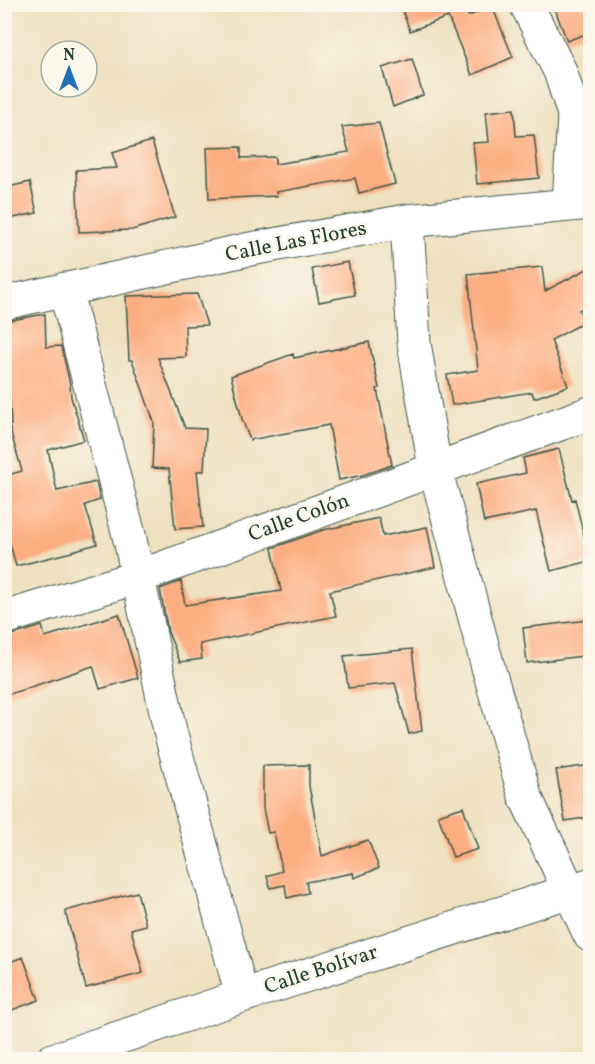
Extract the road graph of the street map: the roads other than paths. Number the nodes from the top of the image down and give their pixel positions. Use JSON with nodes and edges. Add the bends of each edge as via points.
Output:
{"nodes":[{"id":1,"x":526,"y":4,"type":"edge"},
{"id":2,"x":580,"y":204,"type":"edge"},
{"id":3,"x":407,"y":221,"type":"junction"},
{"id":4,"x":65,"y":290,"type":"junction"},
{"id":5,"x":4,"y":303,"type":"edge"},
{"id":6,"x":591,"y":412,"type":"edge"},
{"id":7,"x":435,"y":468,"type":"junction"},
{"id":8,"x":138,"y":577,"type":"junction"},
{"id":9,"x":4,"y":618,"type":"edge"},
{"id":10,"x":580,"y":888,"type":"edge"},
{"id":11,"x":591,"y":935,"type":"edge"},
{"id":12,"x":242,"y":996,"type":"junction"},
{"id":13,"x":53,"y":1059,"type":"edge"}],
"edges":[{"from":1,"to":2,"type":"street","via":[[560,71],[574,114]]},
{"from":2,"to":3,"type":"street","name":"Calle Las Flores"},
{"from":3,"to":4,"type":"street","name":"Calle Las Flores","via":[[245,250]]},
{"from":3,"to":7,"type":"street","via":[[414,343]]},
{"from":4,"to":5,"type":"street","name":"Calle Las Flores"},
{"from":4,"to":8,"type":"street"},
{"from":6,"to":7,"type":"street","name":"Calle Colón"},
{"from":7,"to":8,"type":"street","name":"Calle Colón"},
{"from":7,"to":10,"type":"street","via":[[525,796]]},
{"from":8,"to":9,"type":"street","name":"Calle Colón"},
{"from":8,"to":12,"type":"street","via":[[170,731]]},
{"from":10,"to":11,"type":"street"},
{"from":10,"to":12,"type":"street","name":"Calle Bolívar"},
{"from":12,"to":13,"type":"street","name":"Calle Bolívar"}]}
